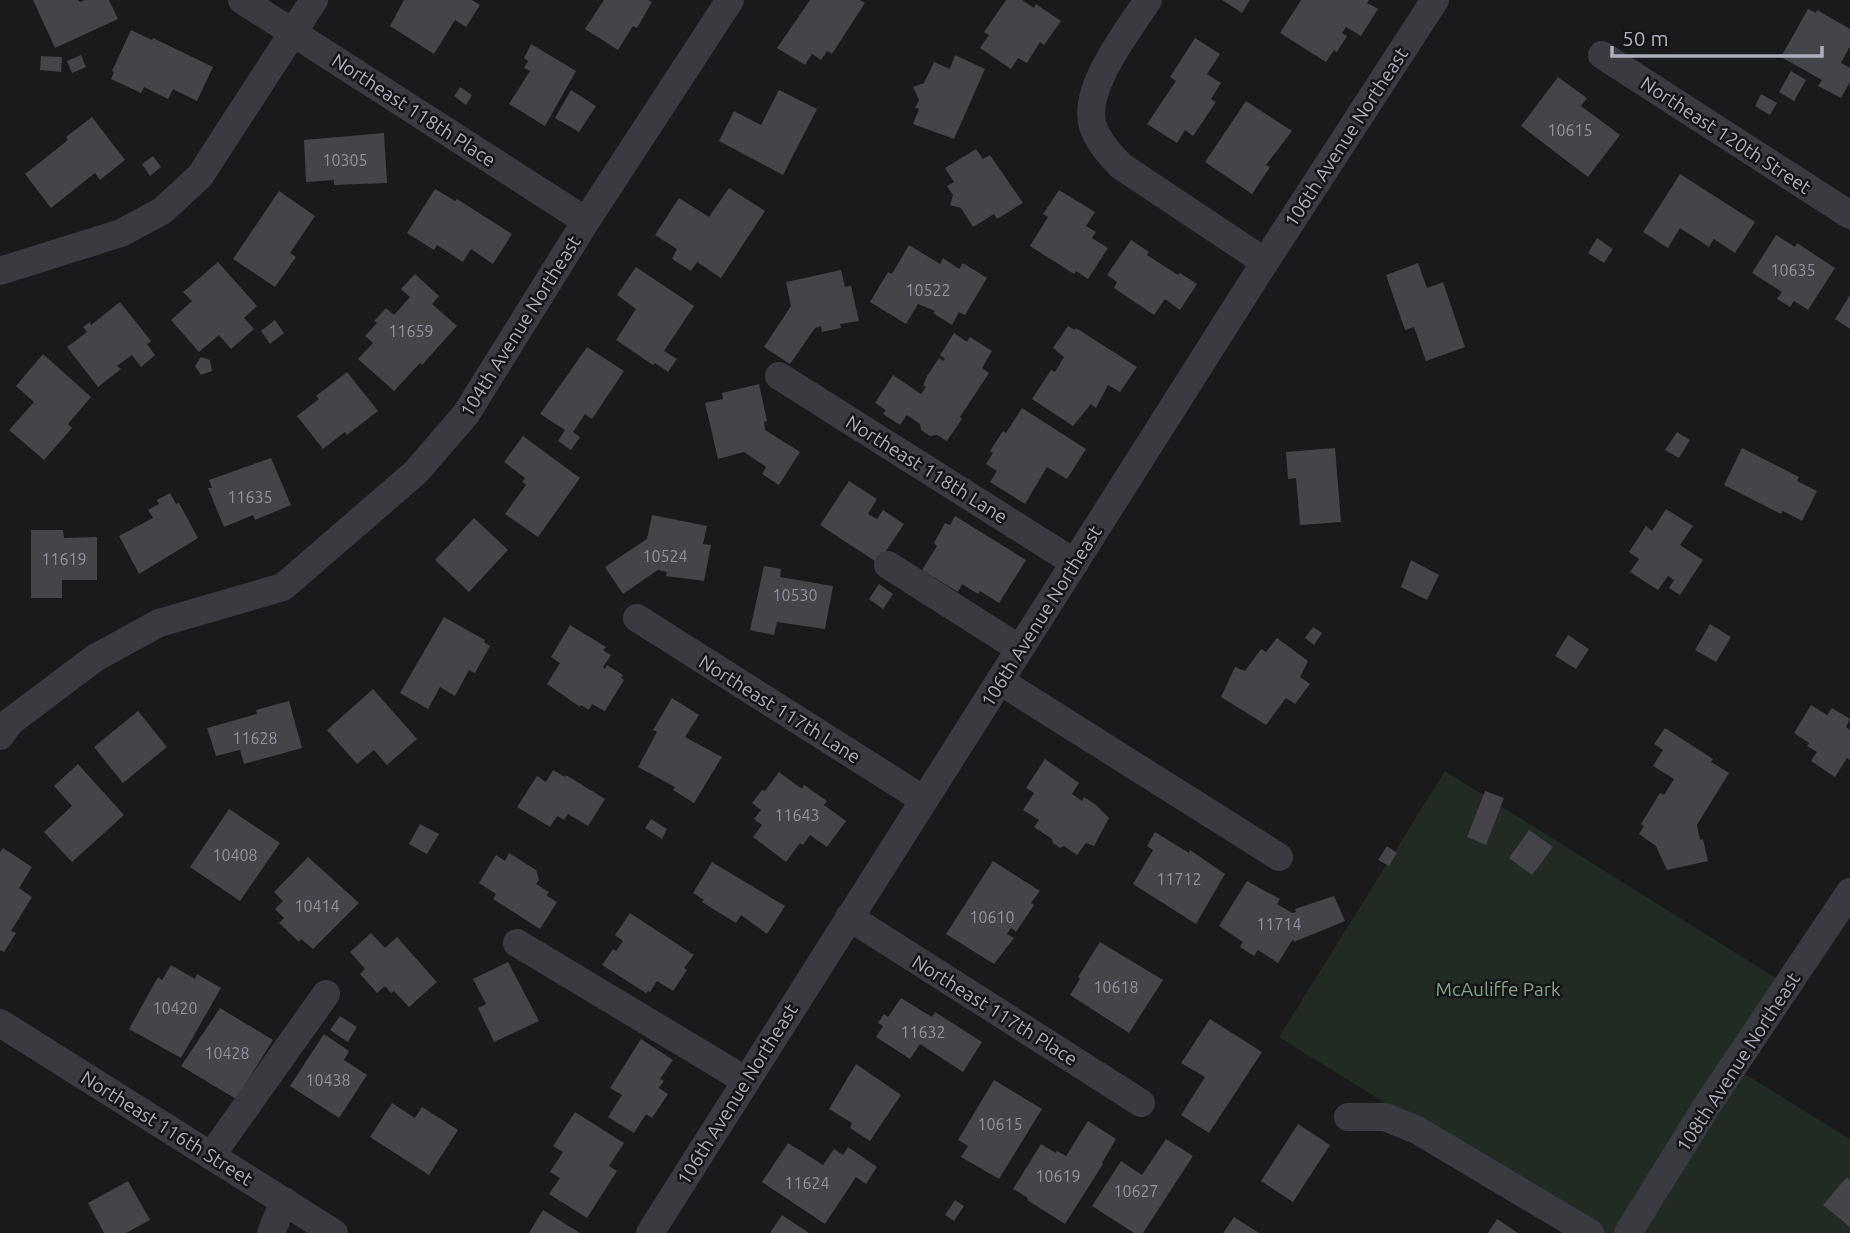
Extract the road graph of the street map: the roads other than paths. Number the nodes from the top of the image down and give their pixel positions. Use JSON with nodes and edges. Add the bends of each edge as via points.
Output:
{"nodes":[{"id":1,"x":242,"y":0,"type":"edge"},
{"id":2,"x":314,"y":0,"type":"edge"},
{"id":3,"x":730,"y":0,"type":"edge"},
{"id":4,"x":1148,"y":0,"type":"edge"},
{"id":5,"x":1435,"y":0,"type":"edge"},
{"id":6,"x":293,"y":33,"type":"junction"},
{"id":7,"x":1602,"y":55,"type":"dead end"},
{"id":8,"x":1850,"y":215,"type":"edge"},
{"id":9,"x":586,"y":221,"type":"junction"},
{"id":10,"x":1265,"y":262,"type":"junction"},
{"id":11,"x":0,"y":271,"type":"edge"},
{"id":12,"x":779,"y":376,"type":"dead end"},
{"id":13,"x":1075,"y":563,"type":"junction"},
{"id":14,"x":888,"y":565,"type":"dead end"},
{"id":15,"x":637,"y":618,"type":"dead end"},
{"id":16,"x":1020,"y":649,"type":"junction"},
{"id":17,"x":1000,"y":681,"type":"junction"},
{"id":18,"x":3,"y":724,"type":"edge"},
{"id":19,"x":924,"y":800,"type":"junction"},
{"id":20,"x":1279,"y":857,"type":"dead end"},
{"id":21,"x":1850,"y":892,"type":"edge"},
{"id":22,"x":849,"y":917,"type":"junction"},
{"id":23,"x":517,"y":943,"type":"dead end"},
{"id":24,"x":326,"y":994,"type":"dead end"},
{"id":25,"x":0,"y":1023,"type":"edge"},
{"id":26,"x":745,"y":1080,"type":"junction"},
{"id":27,"x":1141,"y":1103,"type":"dead end"},
{"id":28,"x":1348,"y":1117,"type":"dead end"},
{"id":29,"x":211,"y":1156,"type":"junction"},
{"id":30,"x":284,"y":1201,"type":"junction"},
{"id":31,"x":271,"y":1233,"type":"edge"},
{"id":32,"x":334,"y":1233,"type":"edge"},
{"id":33,"x":650,"y":1233,"type":"edge"},
{"id":34,"x":1590,"y":1233,"type":"edge"},
{"id":35,"x":1628,"y":1233,"type":"edge"}],
"edges":[{"from":1,"to":6,"type":"street","name":"Northeast 118th Place"},
{"from":2,"to":6,"type":"street"},
{"from":3,"to":9,"type":"street","name":"104th Avenue Northeast"},
{"from":4,"to":10,"type":"street","via":[[1104,68],[1092,102],[1092,125],[1121,166]]},
{"from":5,"to":10,"type":"street","name":"106th Avenue Northeast"},
{"from":6,"to":9,"type":"street","name":"Northeast 118th Place"},
{"from":6,"to":11,"type":"street","via":[[200,176],[162,212],[121,233]]},
{"from":7,"to":8,"type":"street","name":"Northeast 120th Street"},
{"from":9,"to":18,"type":"street","name":"104th Avenue Northeast","via":[[466,414],[396,490],[283,587],[159,623],[94,658]]},
{"from":10,"to":13,"type":"street","name":"106th Avenue Northeast"},
{"from":12,"to":13,"type":"street","name":"Northeast 118th Lane"},
{"from":13,"to":16,"type":"street","name":"106th Avenue Northeast"},
{"from":14,"to":16,"type":"street"},
{"from":15,"to":19,"type":"street","name":"Northeast 117th Lane"},
{"from":16,"to":17,"type":"street","name":"106th Avenue Northeast"},
{"from":17,"to":19,"type":"street","name":"106th Avenue Northeast"},
{"from":17,"to":20,"type":"street"},
{"from":19,"to":22,"type":"street","name":"106th Avenue Northeast"},
{"from":21,"to":35,"type":"street","name":"108th Avenue Northeast"},
{"from":22,"to":26,"type":"street","name":"106th Avenue Northeast"},
{"from":22,"to":27,"type":"street","name":"Northeast 117th Place"},
{"from":23,"to":26,"type":"street"},
{"from":24,"to":29,"type":"street"},
{"from":25,"to":29,"type":"street","name":"Northeast 116th Street"},
{"from":26,"to":33,"type":"street","name":"106th Avenue Northeast"},
{"from":28,"to":34,"type":"street","via":[[1385,1117],[1417,1130]]},
{"from":29,"to":30,"type":"street","name":"Northeast 116th Street"},
{"from":30,"to":31,"type":"street"},
{"from":30,"to":32,"type":"street","name":"Northeast 116th Street"}]}
